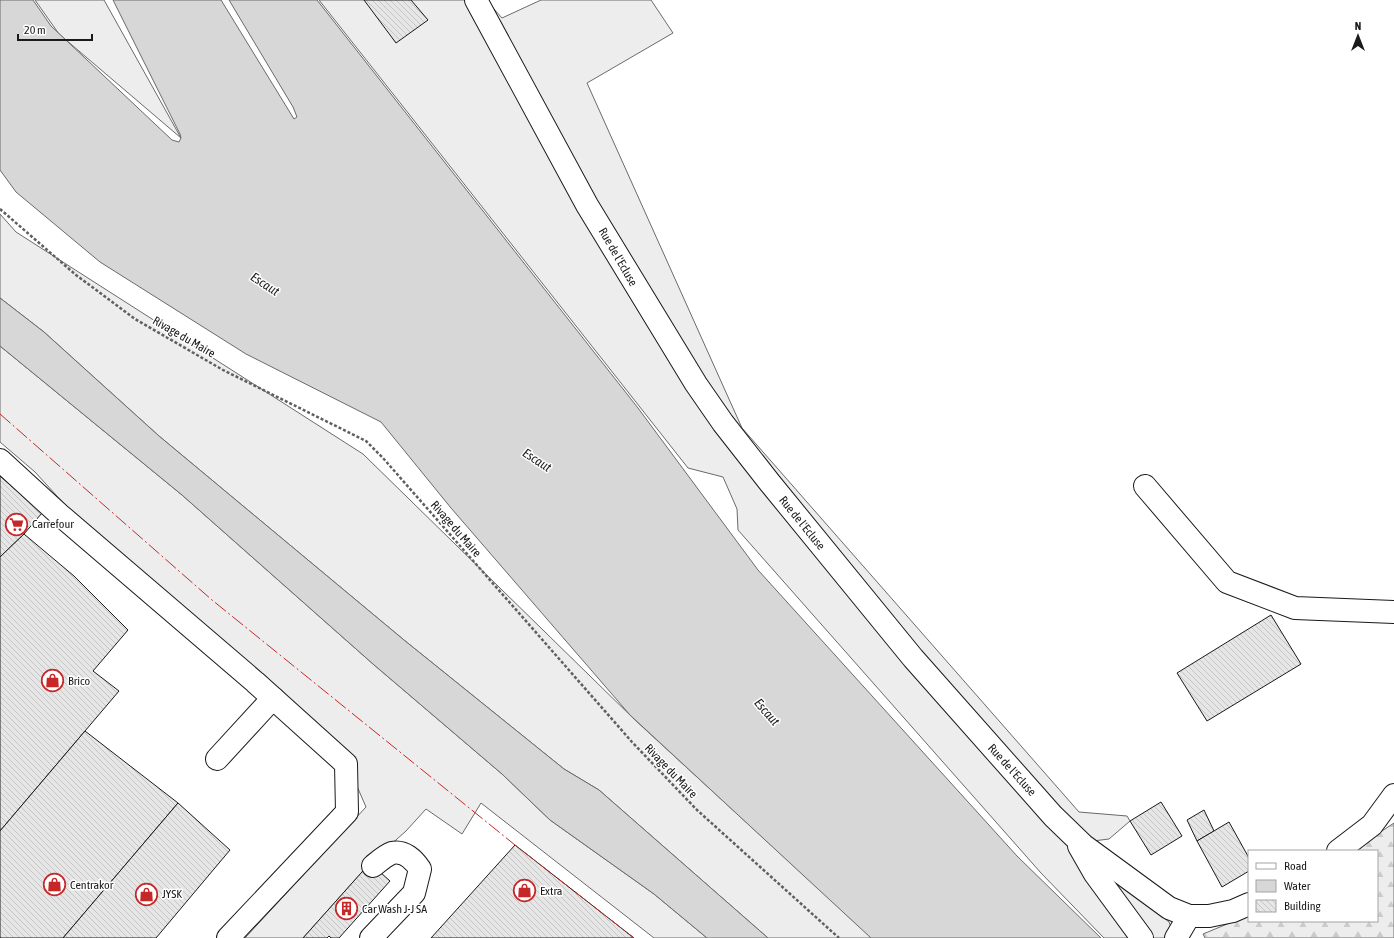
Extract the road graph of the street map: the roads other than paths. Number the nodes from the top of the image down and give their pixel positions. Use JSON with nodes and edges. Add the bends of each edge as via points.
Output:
{"nodes":[{"id":1,"x":476,"y":0,"type":"edge"},
{"id":2,"x":0,"y":460,"type":"edge"},
{"id":3,"x":1145,"y":486,"type":"dead end"},
{"id":4,"x":1394,"y":612,"type":"edge"},
{"id":5,"x":273,"y":698,"type":"junction"},
{"id":6,"x":217,"y":759,"type":"dead end"},
{"id":7,"x":1394,"y":795,"type":"edge"},
{"id":8,"x":1075,"y":838,"type":"junction"},
{"id":9,"x":1339,"y":850,"type":"edge"},
{"id":10,"x":373,"y":866,"type":"dead end"},
{"id":11,"x":1248,"y":904,"type":"edge"},
{"id":12,"x":1189,"y":916,"type":"junction"},
{"id":13,"x":228,"y":938,"type":"edge"},
{"id":14,"x":371,"y":938,"type":"edge"},
{"id":15,"x":1142,"y":938,"type":"edge"},
{"id":16,"x":1176,"y":938,"type":"edge"}],
"edges":[{"from":1,"to":8,"type":"street","name":"Rue de l'Ecluse","via":[[587,205],[671,344],[723,423],[815,540],[914,658]]},
{"from":2,"to":5,"type":"street","via":[[60,515]]},
{"from":3,"to":4,"type":"street","via":[[1227,582],[1295,608]]},
{"from":5,"to":6,"type":"street"},
{"from":5,"to":13,"type":"street","via":[[346,764],[347,812]]},
{"from":7,"to":9,"type":"street","via":[[1372,825]]},
{"from":8,"to":12,"type":"street","name":"Rue de l'Ecluse","via":[[1169,908]]},
{"from":8,"to":15,"type":"street","via":[[1095,874]]},
{"from":10,"to":14,"type":"street","via":[[392,853],[414,859],[420,869],[414,893]]},
{"from":11,"to":12,"type":"street","name":"Rue de l'Ecluse","via":[[1233,911],[1208,916]]},
{"from":12,"to":16,"type":"street"}]}
